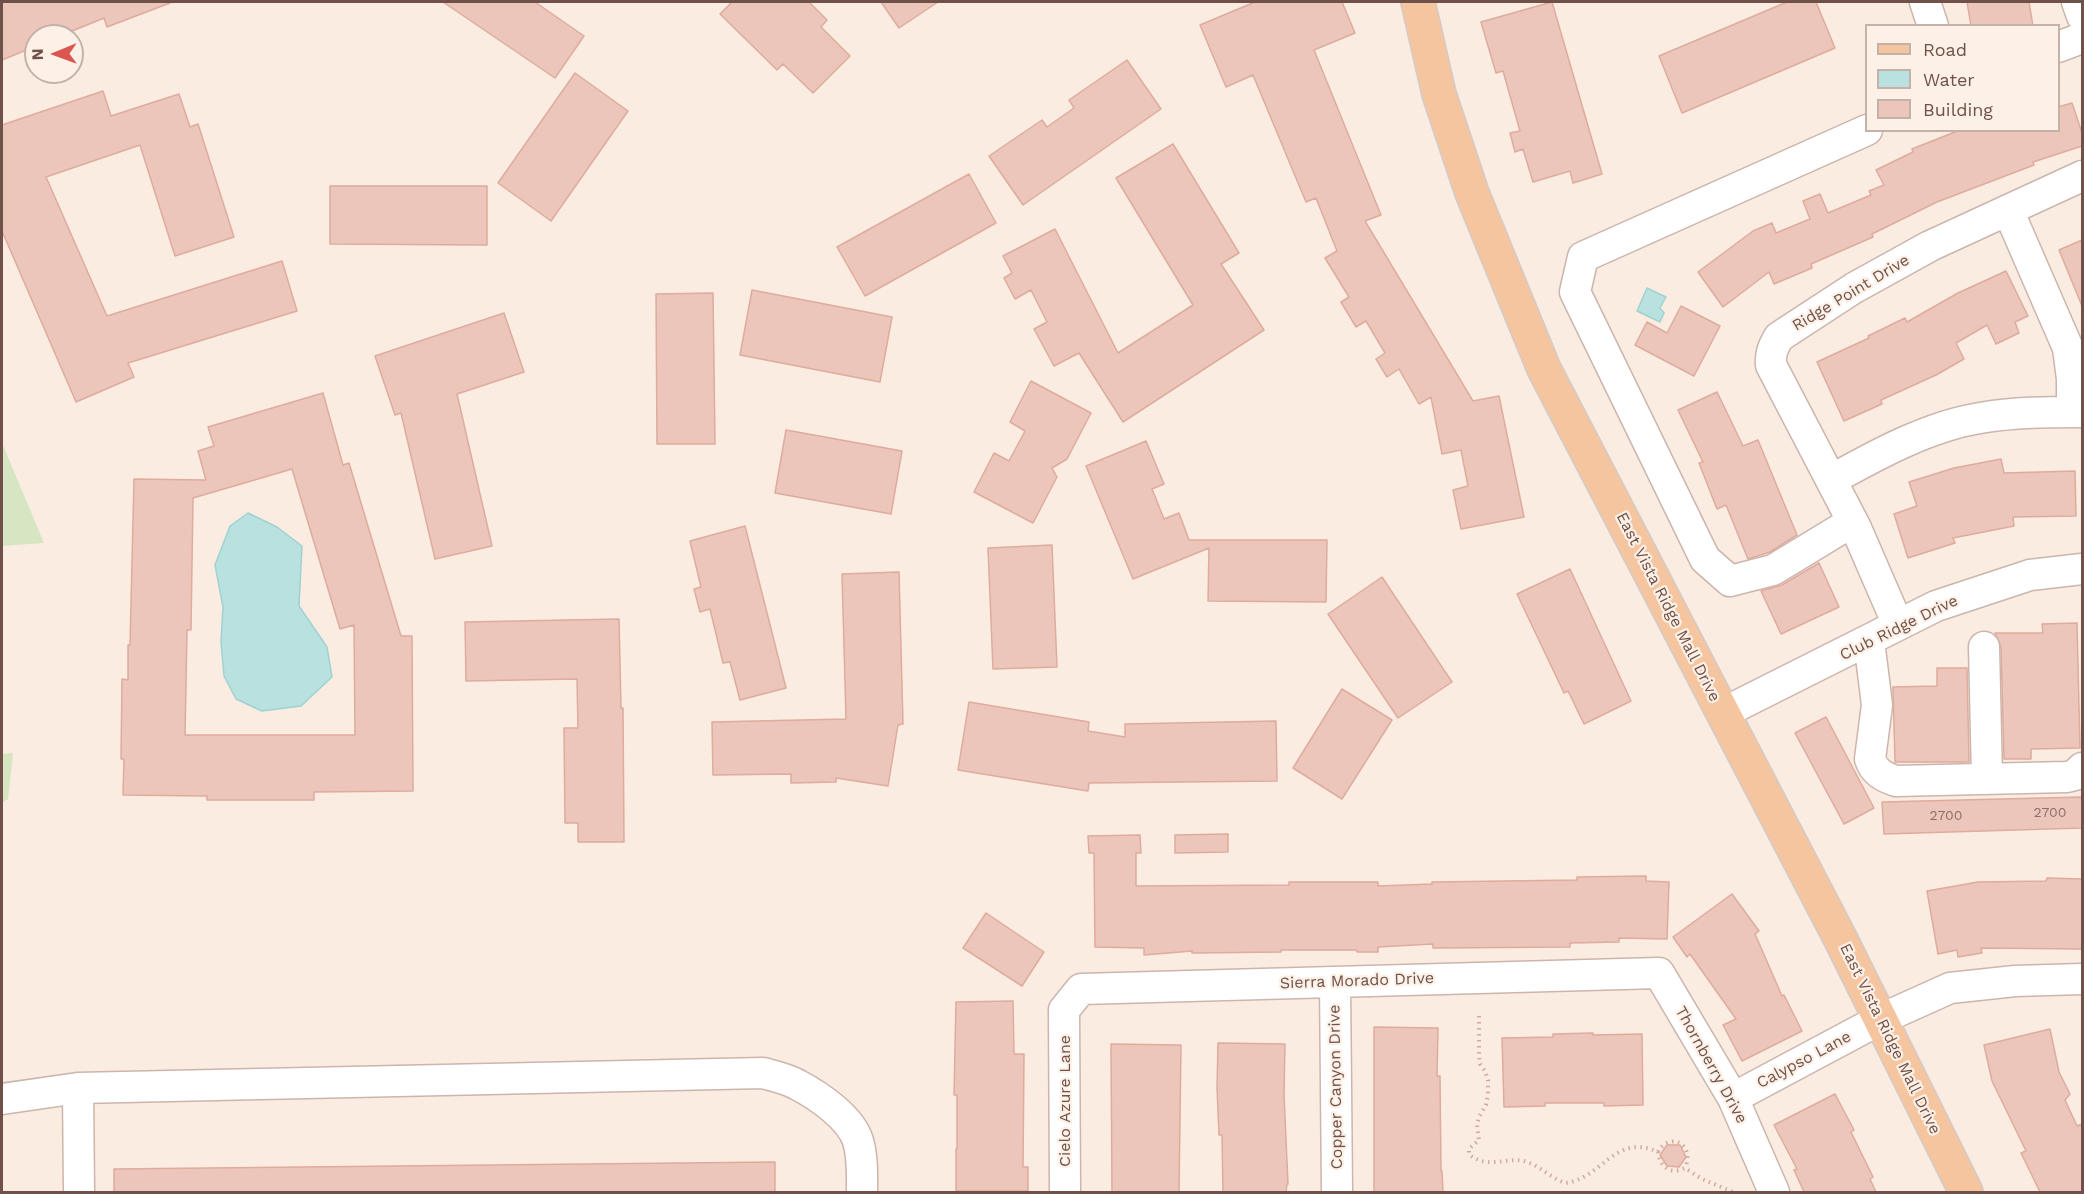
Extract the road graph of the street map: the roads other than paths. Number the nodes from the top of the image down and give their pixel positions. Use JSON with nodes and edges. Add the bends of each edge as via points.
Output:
{"nodes":[{"id":1,"x":1418,"y":2,"type":"edge"},
{"id":2,"x":1925,"y":2,"type":"edge"},
{"id":3,"x":2077,"y":2,"type":"edge"},
{"id":4,"x":2082,"y":16,"type":"edge"},
{"id":5,"x":1932,"y":24,"type":"edge"},
{"id":6,"x":2082,"y":38,"type":"edge"},
{"id":7,"x":2060,"y":46,"type":"edge"},
{"id":8,"x":1865,"y":131,"type":"edge"},
{"id":9,"x":2082,"y":176,"type":"edge"},
{"id":10,"x":2008,"y":210,"type":"junction"},
{"id":11,"x":2077,"y":412,"type":"edge"},
{"id":12,"x":1831,"y":480,"type":"junction"},
{"id":13,"x":1852,"y":522,"type":"junction"},
{"id":14,"x":2082,"y":568,"type":"edge"},
{"id":15,"x":1898,"y":625,"type":"junction"},
{"id":16,"x":1869,"y":641,"type":"junction"},
{"id":17,"x":1984,"y":647,"type":"dead end"},
{"id":18,"x":1723,"y":713,"type":"junction"},
{"id":19,"x":2082,"y":768,"type":"edge"},
{"id":20,"x":1987,"y":779,"type":"junction"},
{"id":21,"x":1659,"y":973,"type":"joint"},
{"id":22,"x":2082,"y":979,"type":"edge"},
{"id":23,"x":1335,"y":982,"type":"junction"},
{"id":24,"x":1064,"y":1010,"type":"joint"},
{"id":25,"x":1881,"y":1019,"type":"junction"},
{"id":26,"x":78,"y":1088,"type":"junction"},
{"id":27,"x":1733,"y":1098,"type":"junction"},
{"id":28,"x":2,"y":1099,"type":"edge"},
{"id":29,"x":79,"y":1192,"type":"edge"},
{"id":30,"x":862,"y":1192,"type":"edge"},
{"id":31,"x":1065,"y":1192,"type":"edge"},
{"id":32,"x":1337,"y":1192,"type":"edge"},
{"id":33,"x":1774,"y":1192,"type":"edge"},
{"id":34,"x":1966,"y":1192,"type":"edge"}],
"edges":[{"from":1,"to":18,"type":"main road","name":"East Vista Ridge Mall Drive","via":[[1439,94],[1472,193],[1540,359]]},
{"from":2,"to":5,"type":"street"},
{"from":3,"to":4,"type":"street"},
{"from":6,"to":7,"type":"street"},
{"from":8,"to":13,"type":"street","via":[[1583,257],[1575,292],[1705,559],[1730,581],[1773,570]]},
{"from":9,"to":10,"type":"street","name":"Ridge Point Drive"},
{"from":10,"to":11,"type":"street","via":[[2068,348]]},
{"from":10,"to":12,"type":"street","name":"Ridge Point Drive","via":[[1920,251],[1779,337],[1771,354],[1771,365]]},
{"from":11,"to":12,"type":"street","via":[[1980,418],[1924,433]]},
{"from":12,"to":13,"type":"street","name":"Ridge Point Drive"},
{"from":13,"to":15,"type":"street","name":"Ridge Point Drive"},
{"from":14,"to":15,"type":"street","name":"Club Ridge Drive","via":[[2030,575],[1936,606]]},
{"from":15,"to":16,"type":"street","name":"Club Ridge Drive"},
{"from":16,"to":18,"type":"street","name":"Club Ridge Drive"},
{"from":16,"to":20,"type":"street","via":[[1877,705],[1871,739],[1872,766],[1881,775],[1896,780]]},
{"from":17,"to":20,"type":"street"},
{"from":18,"to":25,"type":"main road","name":"East Vista Ridge Mall Drive"},
{"from":19,"to":20,"type":"street","via":[[2067,777]]},
{"from":21,"to":23,"type":"street","name":"Sierra Morado Drive"},
{"from":21,"to":27,"type":"street","name":"Thornberry Drive"},
{"from":22,"to":25,"type":"street","name":"Calypso Lane","via":[[1950,988]]},
{"from":23,"to":24,"type":"street","name":"Sierra Morado Drive","via":[[1081,989]]},
{"from":23,"to":32,"type":"street","name":"Copper Canyon Drive"},
{"from":24,"to":31,"type":"street","name":"Cielo Azure Lane"},
{"from":25,"to":27,"type":"street","name":"Calypso Lane"},
{"from":25,"to":34,"type":"main road","name":"East Vista Ridge Mall Drive"},
{"from":26,"to":28,"type":"street"},
{"from":26,"to":29,"type":"street"},
{"from":26,"to":30,"type":"street","via":[[763,1073],[798,1084],[843,1118],[858,1139]]},
{"from":27,"to":33,"type":"street","name":"Thornberry Drive"}]}
